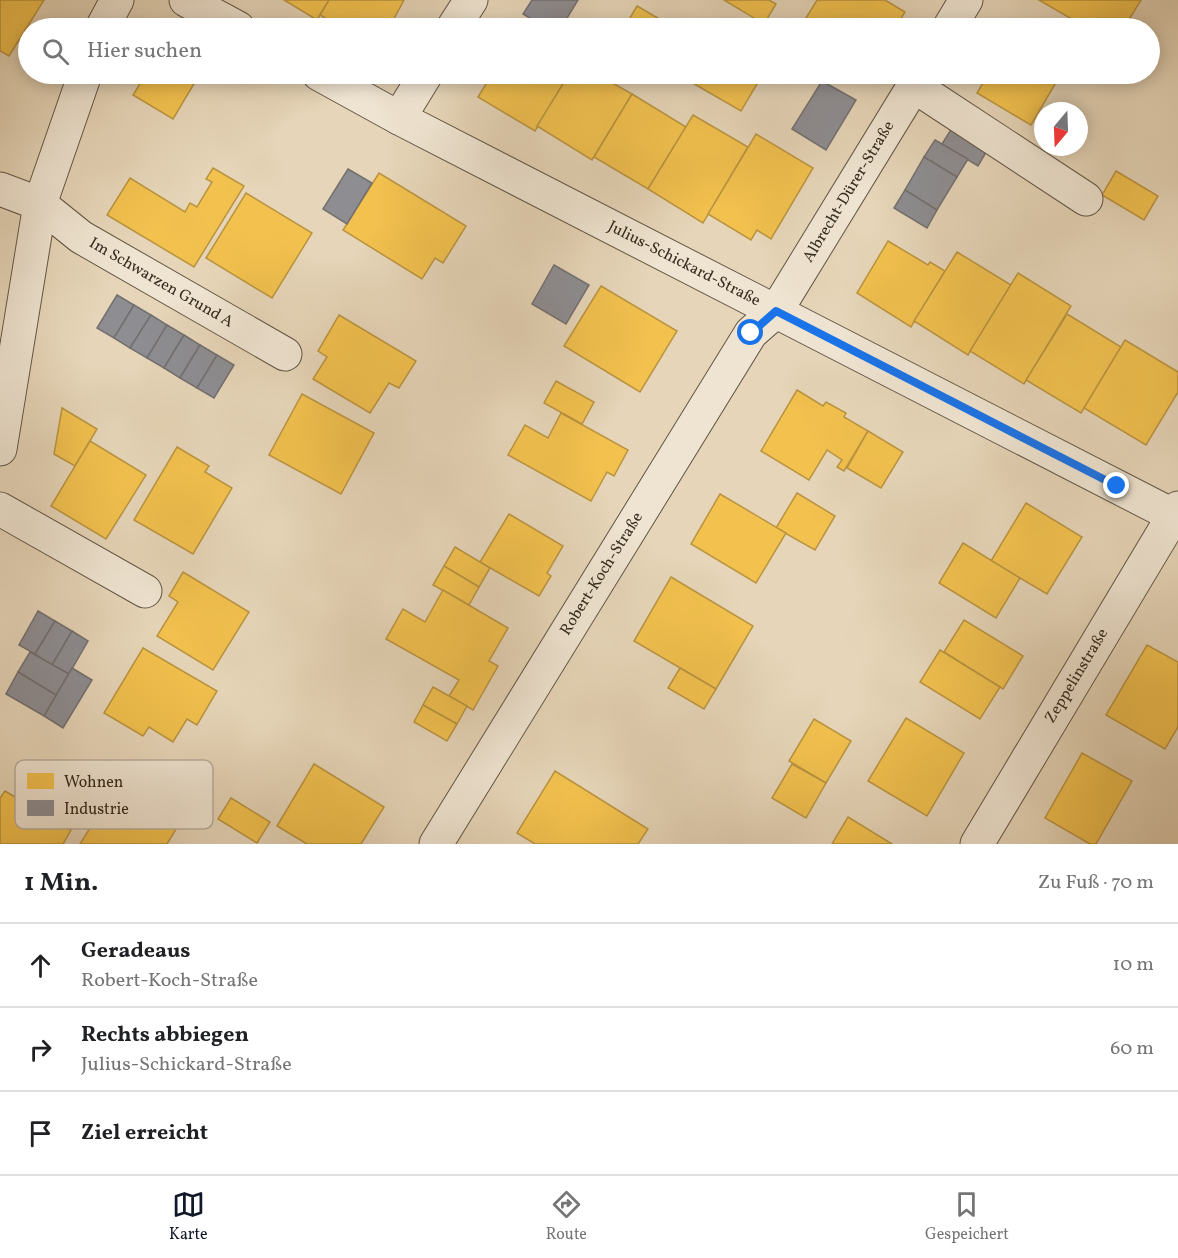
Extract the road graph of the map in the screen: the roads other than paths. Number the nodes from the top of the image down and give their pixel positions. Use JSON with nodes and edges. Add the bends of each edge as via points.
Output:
{"nodes":[{"id":1,"x":117,"y":0,"type":"edge"},
{"id":2,"x":186,"y":0,"type":"edge"},
{"id":3,"x":471,"y":0,"type":"edge"},
{"id":4,"x":966,"y":0,"type":"edge"},
{"id":5,"x":107,"y":18,"type":"edge"},
{"id":6,"x":219,"y":18,"type":"edge"},
{"id":7,"x":459,"y":18,"type":"edge"},
{"id":8,"x":955,"y":18,"type":"edge"},
{"id":9,"x":82,"y":84,"type":"edge"},
{"id":10,"x":337,"y":84,"type":"edge"},
{"id":11,"x":420,"y":84,"type":"edge"},
{"id":12,"x":916,"y":84,"type":"edge"},
{"id":13,"x":924,"y":84,"type":"edge"},
{"id":14,"x":399,"y":118,"type":"junction"},
{"id":15,"x":0,"y":189,"type":"edge"},
{"id":16,"x":1086,"y":199,"type":"dead end"},
{"id":17,"x":40,"y":204,"type":"junction"},
{"id":18,"x":776,"y":311,"type":"junction"},
{"id":19,"x":285,"y":354,"type":"dead end"},
{"id":20,"x":0,"y":448,"type":"edge"},
{"id":21,"x":0,"y":508,"type":"edge"},
{"id":22,"x":1176,"y":514,"type":"edge"},
{"id":23,"x":145,"y":591,"type":"dead end"},
{"id":24,"x":436,"y":844,"type":"edge"},
{"id":25,"x":977,"y":844,"type":"edge"}],
"edges":[{"from":1,"to":5,"type":"street"},
{"from":2,"to":6,"type":"street"},
{"from":3,"to":7,"type":"street"},
{"from":4,"to":8,"type":"street"},
{"from":9,"to":17,"type":"street"},
{"from":10,"to":14,"type":"street","name":"Julius-Schickard-Straße"},
{"from":11,"to":14,"type":"street"},
{"from":12,"to":18,"type":"street","name":"Albrecht-Dürer-Straße"},
{"from":13,"to":16,"type":"street"},
{"from":14,"to":18,"type":"street","name":"Julius-Schickard-Straße"},
{"from":15,"to":17,"type":"street","name":"Im Schwarzen Grund A"},
{"from":17,"to":19,"type":"street","name":"Im Schwarzen Grund A","via":[[81,237]]},
{"from":17,"to":20,"type":"street"},
{"from":18,"to":22,"type":"street","name":"Julius-Schickard-Straße"},
{"from":18,"to":24,"type":"street","name":"Robert-Koch-Straße","via":[[751,333]]},
{"from":21,"to":23,"type":"street"},
{"from":22,"to":25,"type":"street","name":"Zeppelinstraße"}]}
